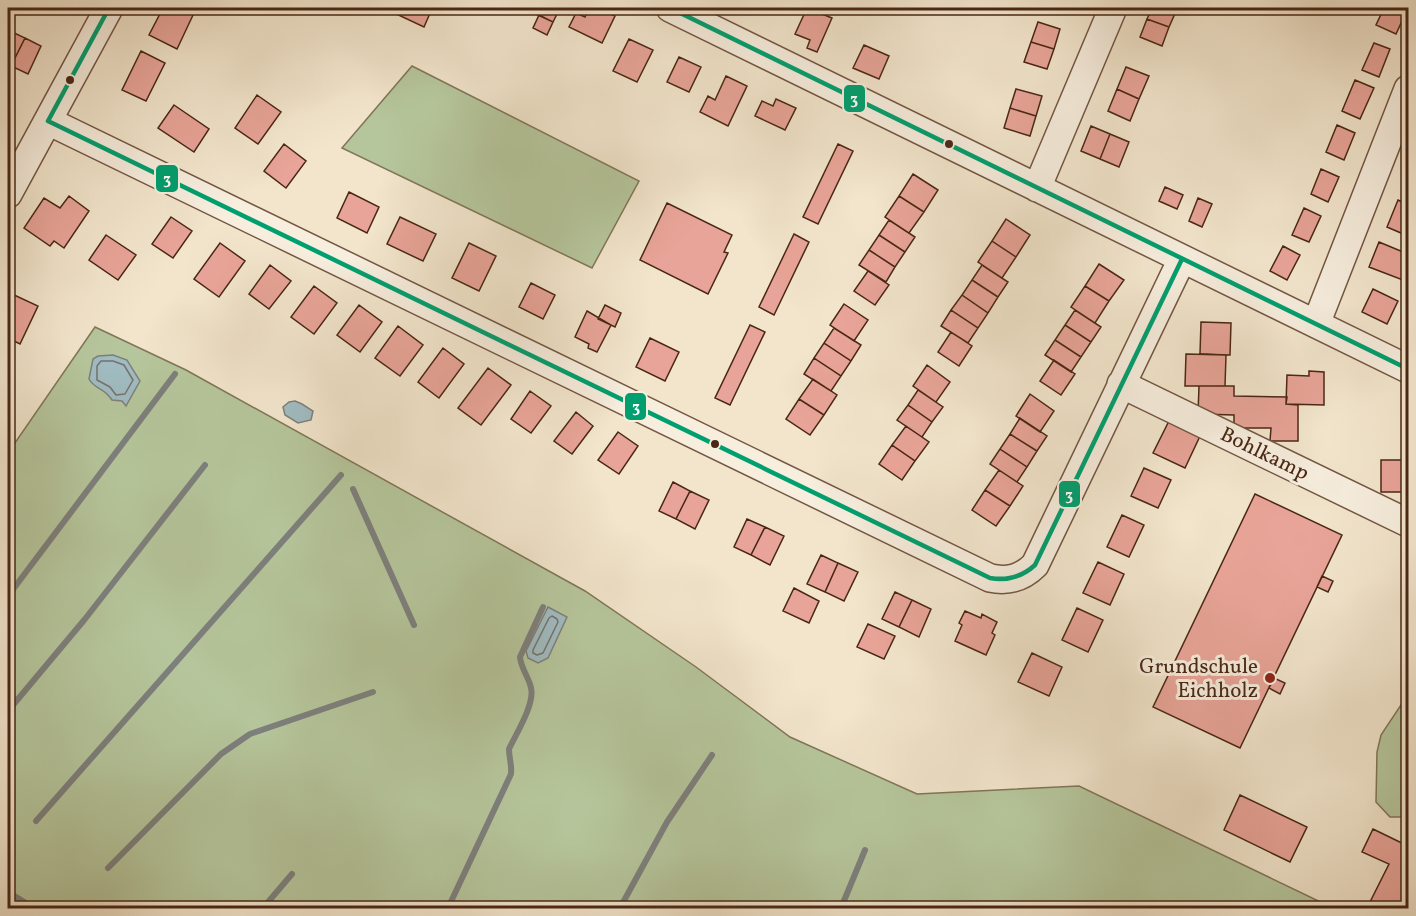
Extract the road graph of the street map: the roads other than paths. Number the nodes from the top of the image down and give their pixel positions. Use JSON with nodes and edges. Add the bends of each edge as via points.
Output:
{"nodes":[{"id":1,"x":109,"y":8,"type":"edge"},
{"id":2,"x":670,"y":8,"type":"edge"},
{"id":3,"x":1113,"y":8,"type":"edge"},
{"id":4,"x":701,"y":14,"type":"edge"},
{"id":5,"x":1408,"y":89,"type":"edge"},
{"id":6,"x":48,"y":122,"type":"junction"},
{"id":7,"x":1037,"y":188,"type":"junction"},
{"id":8,"x":8,"y":194,"type":"edge"},
{"id":9,"x":1182,"y":259,"type":"junction"},
{"id":10,"x":1316,"y":324,"type":"junction"},
{"id":11,"x":1408,"y":369,"type":"edge"},
{"id":12,"x":1121,"y":384,"type":"junction"},
{"id":13,"x":1408,"y":522,"type":"edge"}],
"edges":[{"from":1,"to":6,"type":"street"},
{"from":2,"to":4,"type":"street"},
{"from":3,"to":7,"type":"street"},
{"from":4,"to":7,"type":"street"},
{"from":5,"to":10,"type":"street"},
{"from":6,"to":8,"type":"street"},
{"from":6,"to":12,"type":"street","via":[[990,578],[1013,579],[1035,564]]},
{"from":7,"to":9,"type":"street"},
{"from":9,"to":10,"type":"street"},
{"from":9,"to":12,"type":"street"},
{"from":10,"to":11,"type":"street"},
{"from":12,"to":13,"type":"street","name":"Bohlkamp"}]}
